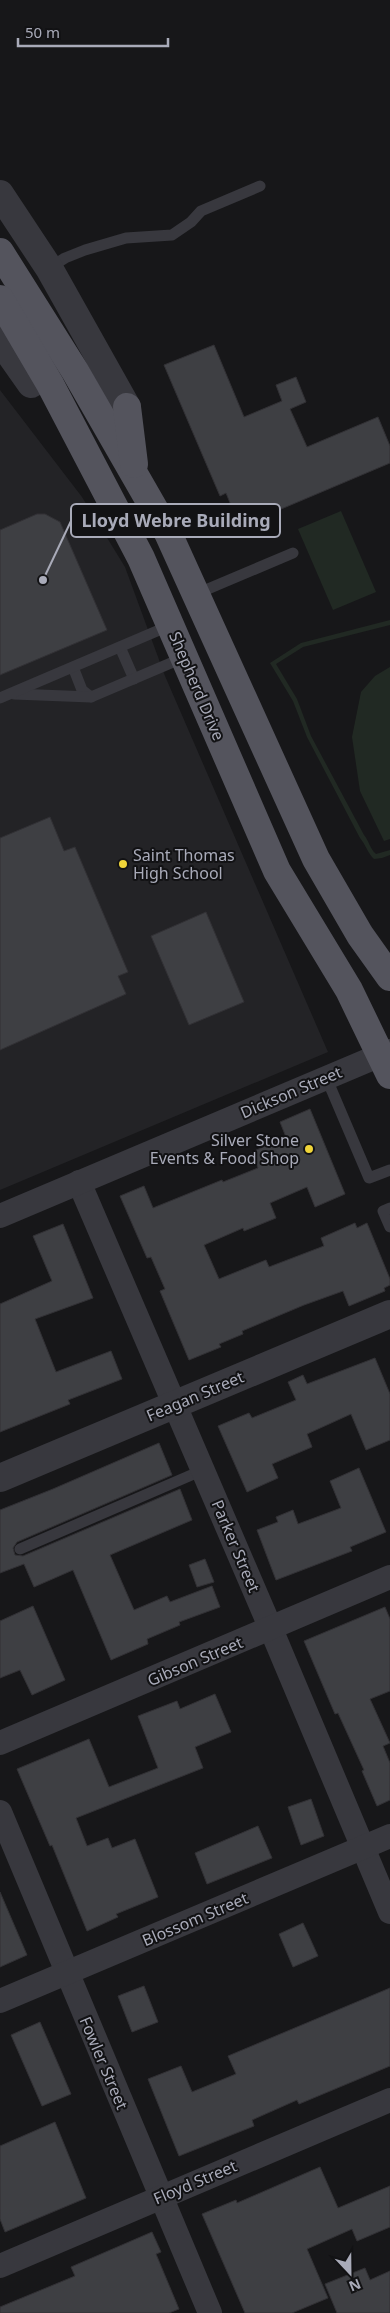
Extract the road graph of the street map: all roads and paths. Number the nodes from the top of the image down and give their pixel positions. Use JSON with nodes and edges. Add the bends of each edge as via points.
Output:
{"nodes":[{"id":1,"x":260,"y":186,"type":"dead end"},
{"id":2,"x":0,"y":194,"type":"edge"},
{"id":3,"x":0,"y":252,"type":"edge"},
{"id":4,"x":49,"y":268,"type":"junction"},
{"id":5,"x":0,"y":299,"type":"edge"},
{"id":6,"x":0,"y":340,"type":"edge"},
{"id":7,"x":31,"y":384,"type":"joint"},
{"id":8,"x":127,"y":408,"type":"joint"},
{"id":9,"x":135,"y":475,"type":"junction"},
{"id":10,"x":104,"y":486,"type":"junction"},
{"id":11,"x":293,"y":552,"type":"dead end"},
{"id":12,"x":196,"y":594,"type":"junction"},
{"id":13,"x":171,"y":625,"type":"junction"},
{"id":14,"x":214,"y":635,"type":"junction"},
{"id":15,"x":120,"y":647,"type":"junction"},
{"id":16,"x":185,"y":657,"type":"junction"},
{"id":17,"x":74,"y":667,"type":"junction"},
{"id":18,"x":134,"y":679,"type":"junction"},
{"id":19,"x":5,"y":696,"type":"edge"},
{"id":20,"x":91,"y":697,"type":"junction"},
{"id":21,"x":390,"y":977,"type":"edge"},
{"id":22,"x":387,"y":1060,"type":"edge"},
{"id":23,"x":326,"y":1077,"type":"junction"},
{"id":24,"x":390,"y":1170,"type":"edge"},
{"id":25,"x":78,"y":1182,"type":"junction"},
{"id":26,"x":390,"y":1208,"type":"edge"},
{"id":27,"x":0,"y":1216,"type":"edge"},
{"id":28,"x":390,"y":1227,"type":"edge"},
{"id":29,"x":390,"y":1314,"type":"edge"},
{"id":30,"x":174,"y":1405,"type":"junction"},
{"id":31,"x":203,"y":1470,"type":"junction"},
{"id":32,"x":0,"y":1478,"type":"edge"},
{"id":33,"x":20,"y":1549,"type":"dead end"},
{"id":34,"x":390,"y":1577,"type":"edge"},
{"id":35,"x":271,"y":1629,"type":"junction"},
{"id":36,"x":0,"y":1743,"type":"edge"},
{"id":37,"x":0,"y":1812,"type":"edge"},
{"id":38,"x":390,"y":1836,"type":"edge"},
{"id":39,"x":363,"y":1848,"type":"junction"},
{"id":40,"x":390,"y":1912,"type":"edge"},
{"id":41,"x":66,"y":1973,"type":"junction"},
{"id":42,"x":0,"y":2001,"type":"edge"},
{"id":43,"x":390,"y":2100,"type":"edge"},
{"id":44,"x":161,"y":2197,"type":"junction"},
{"id":45,"x":0,"y":2266,"type":"edge"},
{"id":46,"x":206,"y":2312,"type":"edge"}],
"edges":[{"from":1,"to":4,"type":"lane","via":[[201,210],[191,222],[172,235],[126,238],[85,250]]},
{"from":2,"to":4,"type":"street"},
{"from":3,"to":9,"type":"main road","via":[[75,371]]},
{"from":4,"to":8,"type":"street"},
{"from":5,"to":10,"type":"main road","name":"Shepherd Drive"},
{"from":6,"to":7,"type":"street"},
{"from":7,"to":10,"type":"main road"},
{"from":8,"to":9,"type":"main road"},
{"from":9,"to":12,"type":"main road","via":[[168,533]]},
{"from":10,"to":13,"type":"main road","name":"Shepherd Drive"},
{"from":11,"to":12,"type":"lane"},
{"from":12,"to":14,"type":"main road"},
{"from":13,"to":14,"type":"main road","via":[[196,626]]},
{"from":13,"to":15,"type":"lane"},
{"from":13,"to":16,"type":"main road","name":"Shepherd Drive"},
{"from":14,"to":21,"type":"main road","via":[[316,859],[360,935]]},
{"from":15,"to":17,"type":"lane"},
{"from":15,"to":18,"type":"lane"},
{"from":16,"to":18,"type":"lane"},
{"from":16,"to":22,"type":"main road","name":"Shepherd Drive","via":[[277,871]]},
{"from":17,"to":19,"type":"lane"},
{"from":17,"to":20,"type":"lane","via":[[82,690]]},
{"from":18,"to":20,"type":"lane"},
{"from":19,"to":20,"type":"lane"},
{"from":22,"to":23,"type":"street","name":"Dickson Street"},
{"from":23,"to":24,"type":"lane","via":[[369,1178]]},
{"from":23,"to":25,"type":"street","name":"Dickson Street"},
{"from":25,"to":27,"type":"street","name":"Dickson Street"},
{"from":25,"to":30,"type":"street","name":"Parker Street"},
{"from":26,"to":28,"type":"lane","via":[[383,1211]]},
{"from":29,"to":30,"type":"street","name":"Feagan Street"},
{"from":30,"to":31,"type":"street","name":"Parker Street"},
{"from":30,"to":32,"type":"street","name":"Feagan Street"},
{"from":31,"to":33,"type":"lane"},
{"from":31,"to":35,"type":"street","name":"Parker Street"},
{"from":34,"to":35,"type":"street","name":"Gibson Street"},
{"from":35,"to":36,"type":"street","name":"Gibson Street"},
{"from":35,"to":39,"type":"street","name":"Parker Street"},
{"from":37,"to":41,"type":"street","name":"Fowler Street"},
{"from":38,"to":39,"type":"street","name":"Blossom Street"},
{"from":39,"to":40,"type":"street","name":"Parker Street"},
{"from":39,"to":41,"type":"street","name":"Blossom Street"},
{"from":41,"to":42,"type":"street","name":"Blossom Street"},
{"from":41,"to":44,"type":"street","name":"Fowler Street"},
{"from":43,"to":44,"type":"street","name":"Floyd Street"},
{"from":44,"to":45,"type":"street","name":"Floyd Street"},
{"from":44,"to":46,"type":"street","name":"Fowler Street"}]}
